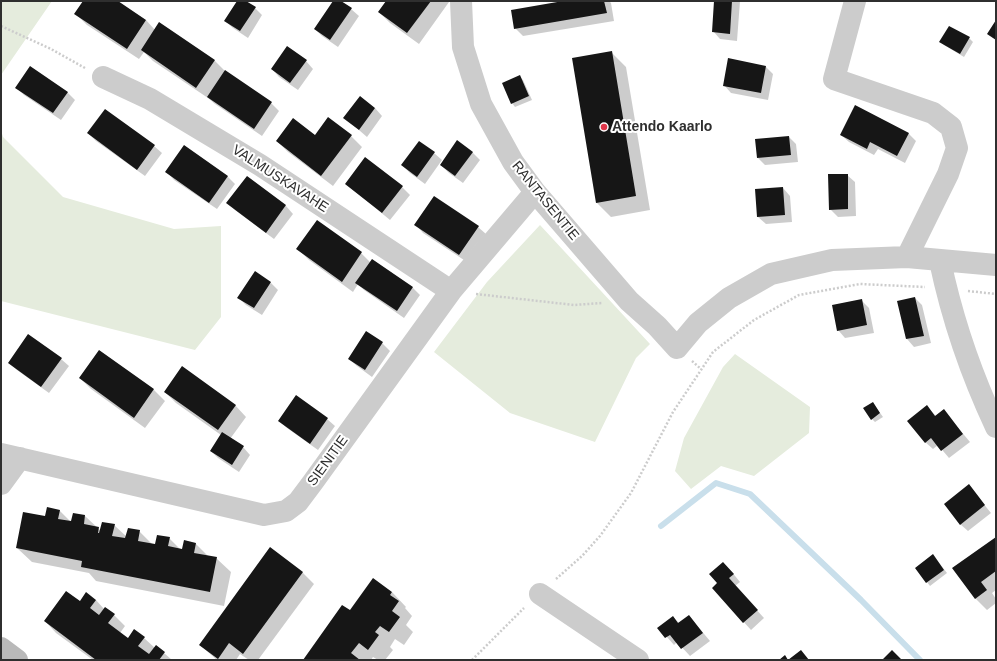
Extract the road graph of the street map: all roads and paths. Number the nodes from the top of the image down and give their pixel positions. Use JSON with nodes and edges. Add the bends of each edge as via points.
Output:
{"nodes":[{"id":1,"x":461,"y":1,"type":"edge"},
{"id":2,"x":856,"y":1,"type":"edge"},
{"id":3,"x":1,"y":26,"type":"edge"},
{"id":4,"x":103,"y":77,"type":"joint"},
{"id":5,"x":535,"y":192,"type":"junction"},
{"id":6,"x":907,"y":257,"type":"junction"},
{"id":7,"x":940,"y":261,"type":"junction"},
{"id":8,"x":996,"y":265,"type":"edge"},
{"id":9,"x":946,"y":288,"type":"junction"},
{"id":10,"x":451,"y":291,"type":"junction"},
{"id":11,"x":996,"y":294,"type":"edge"},
{"id":12,"x":629,"y":301,"type":"junction"},
{"id":13,"x":996,"y":427,"type":"edge"},
{"id":14,"x":10,"y":456,"type":"edge"},
{"id":15,"x":1,"y":484,"type":"edge"},
{"id":16,"x":540,"y":594,"type":"junction"},
{"id":17,"x":1,"y":648,"type":"edge"},
{"id":18,"x":16,"y":660,"type":"edge"},
{"id":19,"x":472,"y":660,"type":"edge"},
{"id":20,"x":638,"y":660,"type":"edge"}],
"edges":[{"from":1,"to":5,"type":"street","name":"RANTASENTIE","via":[[463,47],[481,104],[513,162]]},
{"from":2,"to":6,"type":"street","via":[[834,79],[933,113],[951,127],[957,148],[948,174]]},
{"from":3,"to":4,"type":"path"},
{"from":4,"to":10,"type":"street","name":"VALMUSKAVAHE","via":[[150,99],[253,161]]},
{"from":5,"to":10,"type":"street","name":"SIENITIE"},
{"from":5,"to":12,"type":"street","name":"RANTASENTIE"},
{"from":6,"to":7,"type":"street"},
{"from":6,"to":12,"type":"street","name":"RANTASENTIE","via":[[832,260],[771,274],[729,298],[698,323],[677,348]]},
{"from":7,"to":8,"type":"street"},
{"from":7,"to":9,"type":"street"},
{"from":9,"to":11,"type":"path"},
{"from":9,"to":13,"type":"street","via":[[959,336]]},
{"from":9,"to":16,"type":"path","via":[[860,284],[799,295],[754,320],[713,352],[673,412],[631,493],[582,556]]},
{"from":10,"to":12,"type":"path","via":[[574,305]]},
{"from":10,"to":14,"type":"street","name":"SIENITIE","via":[[313,482],[298,502],[286,511],[264,515]]},
{"from":14,"to":15,"type":"street","name":"SIENITIE"},
{"from":16,"to":19,"type":"path"},
{"from":16,"to":20,"type":"street"},
{"from":17,"to":18,"type":"main road"}]}
